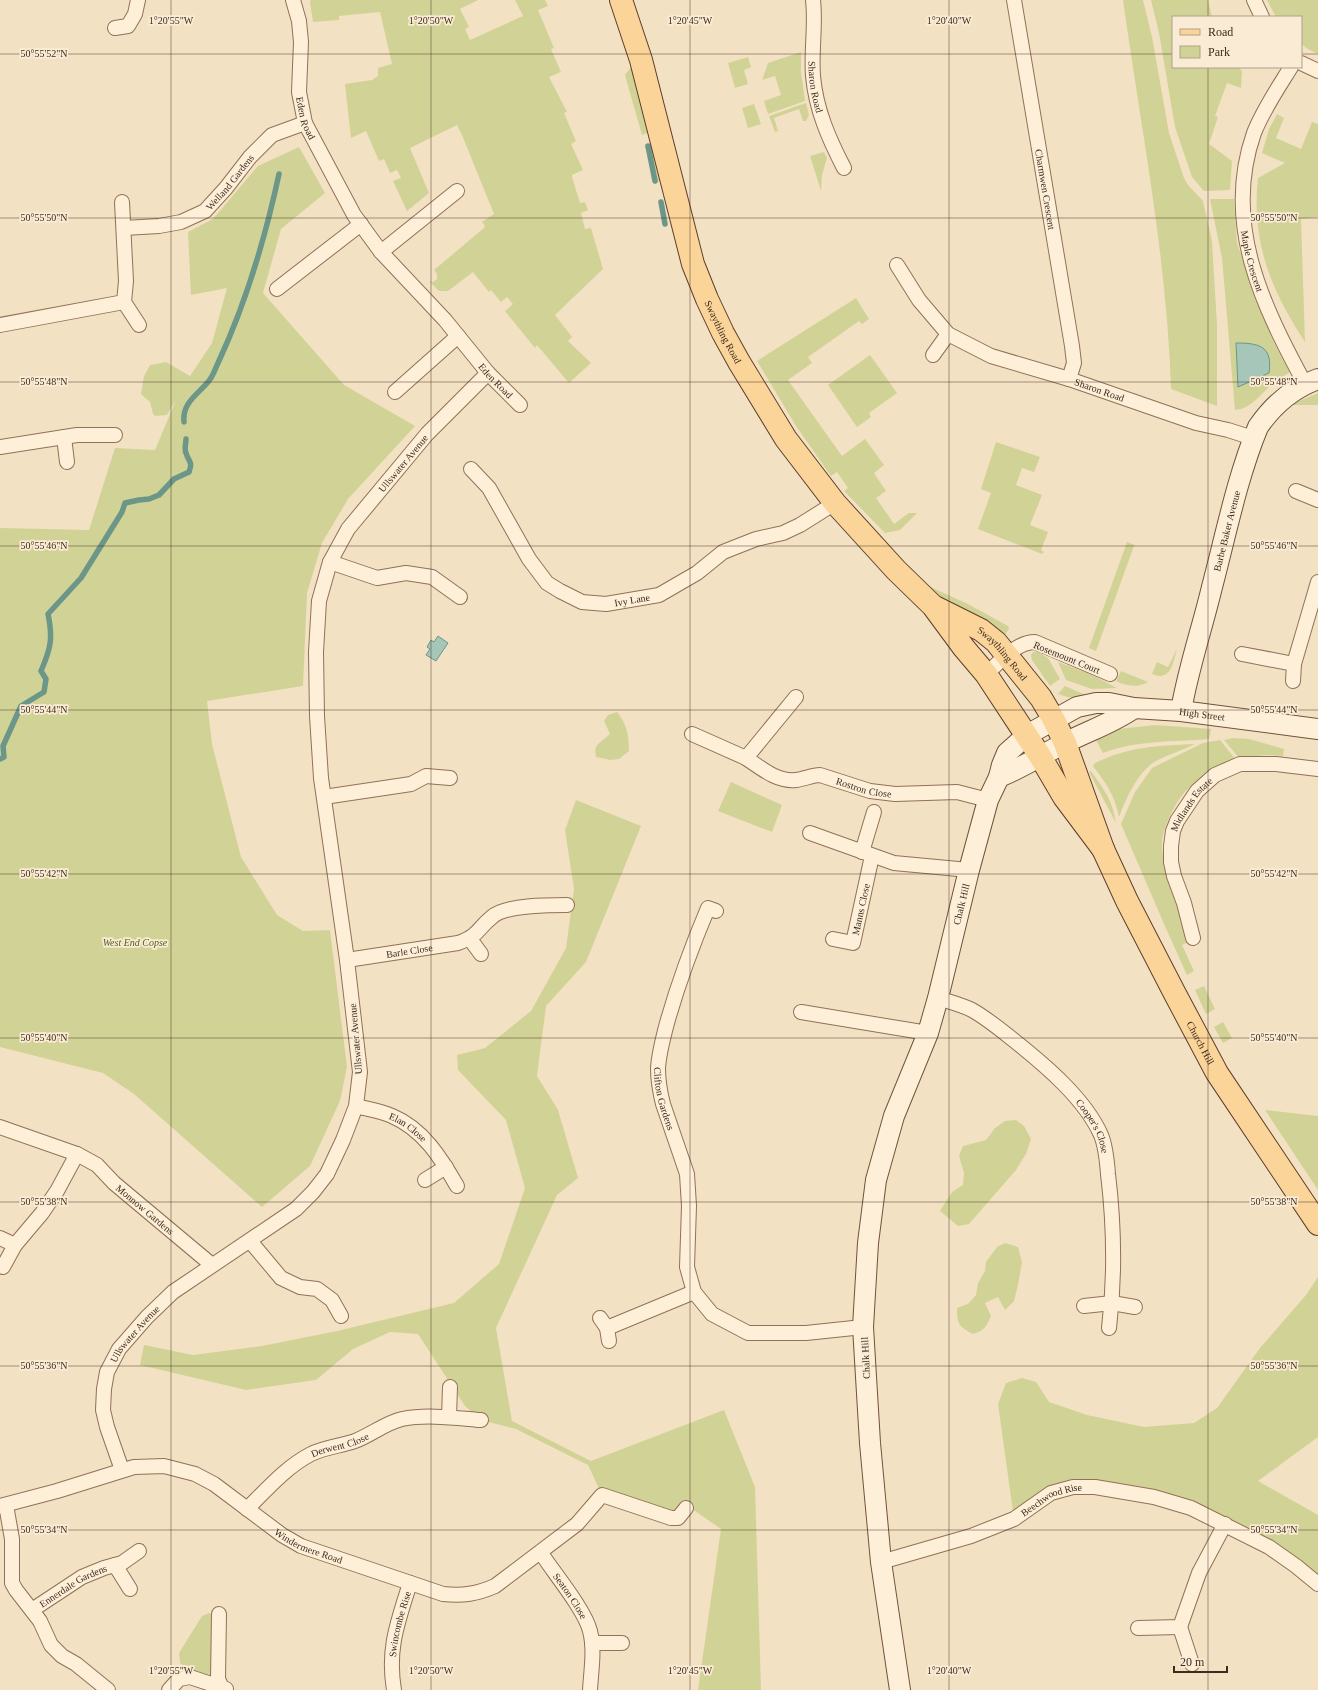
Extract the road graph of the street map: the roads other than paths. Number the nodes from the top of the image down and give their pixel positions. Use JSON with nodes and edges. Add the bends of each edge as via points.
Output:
{"nodes":[{"id":1,"x":138,"y":0,"type":"edge"},
{"id":2,"x":293,"y":0,"type":"edge"},
{"id":3,"x":621,"y":0,"type":"edge"},
{"id":4,"x":813,"y":0,"type":"edge"},
{"id":5,"x":1014,"y":0,"type":"edge"},
{"id":6,"x":1254,"y":0,"type":"edge"},
{"id":7,"x":1262,"y":16,"type":"edge"},
{"id":8,"x":114,"y":28,"type":"dead end"},
{"id":9,"x":1302,"y":63,"type":"edge"},
{"id":10,"x":1290,"y":68,"type":"edge"},
{"id":11,"x":1318,"y":71,"type":"edge"},
{"id":12,"x":305,"y":123,"type":"junction"},
{"id":13,"x":844,"y":168,"type":"dead end"},
{"id":14,"x":457,"y":191,"type":"dead end"},
{"id":15,"x":122,"y":202,"type":"dead end"},
{"id":16,"x":361,"y":224,"type":"junction"},
{"id":17,"x":124,"y":228,"type":"junction"},
{"id":18,"x":382,"y":252,"type":"junction"},
{"id":19,"x":897,"y":265,"type":"dead end"},
{"id":20,"x":277,"y":289,"type":"dead end"},
{"id":21,"x":124,"y":302,"type":"junction"},
{"id":22,"x":0,"y":325,"type":"edge"},
{"id":23,"x":139,"y":326,"type":"dead end"},
{"id":24,"x":948,"y":334,"type":"junction"},
{"id":25,"x":458,"y":336,"type":"junction"},
{"id":26,"x":933,"y":355,"type":"dead end"},
{"id":27,"x":488,"y":373,"type":"junction"},
{"id":28,"x":1069,"y":379,"type":"junction"},
{"id":29,"x":1312,"y":382,"type":"edge"},
{"id":30,"x":395,"y":392,"type":"dead end"},
{"id":31,"x":520,"y":406,"type":"dead end"},
{"id":32,"x":114,"y":435,"type":"dead end"},
{"id":33,"x":64,"y":437,"type":"junction"},
{"id":34,"x":1253,"y":438,"type":"junction"},
{"id":35,"x":0,"y":447,"type":"edge"},
{"id":36,"x":67,"y":462,"type":"dead end"},
{"id":37,"x":471,"y":469,"type":"dead end"},
{"id":38,"x":1296,"y":491,"type":"dead end"},
{"id":39,"x":1318,"y":500,"type":"edge"},
{"id":40,"x":835,"y":504,"type":"junction"},
{"id":41,"x":330,"y":562,"type":"junction"},
{"id":42,"x":1318,"y":582,"type":"edge"},
{"id":43,"x":460,"y":597,"type":"dead end"},
{"id":44,"x":933,"y":606,"type":"junction"},
{"id":45,"x":1242,"y":654,"type":"dead end"},
{"id":46,"x":1008,"y":655,"type":"junction"},
{"id":47,"x":1294,"y":664,"type":"junction"},
{"id":48,"x":986,"y":674,"type":"junction"},
{"id":49,"x":1110,"y":674,"type":"dead end"},
{"id":50,"x":1293,"y":681,"type":"dead end"},
{"id":51,"x":796,"y":696,"type":"dead end"},
{"id":52,"x":1134,"y":708,"type":"junction"},
{"id":53,"x":1181,"y":711,"type":"junction"},
{"id":54,"x":1054,"y":720,"type":"junction"},
{"id":55,"x":1318,"y":729,"type":"edge"},
{"id":56,"x":692,"y":734,"type":"dead end"},
{"id":57,"x":1027,"y":735,"type":"junction"},
{"id":58,"x":1065,"y":743,"type":"junction"},
{"id":59,"x":1040,"y":756,"type":"junction"},
{"id":60,"x":746,"y":758,"type":"junction"},
{"id":61,"x":1318,"y":769,"type":"edge"},
{"id":62,"x":999,"y":777,"type":"junction"},
{"id":63,"x":450,"y":778,"type":"dead end"},
{"id":64,"x":324,"y":797,"type":"junction"},
{"id":65,"x":988,"y":800,"type":"junction"},
{"id":66,"x":874,"y":812,"type":"dead end"},
{"id":67,"x":810,"y":833,"type":"dead end"},
{"id":68,"x":1104,"y":849,"type":"junction"},
{"id":69,"x":867,"y":854,"type":"junction"},
{"id":70,"x":969,"y":870,"type":"junction"},
{"id":71,"x":567,"y":905,"type":"dead end"},
{"id":72,"x":708,"y":908,"type":"dead end"},
{"id":73,"x":1193,"y":938,"type":"dead end"},
{"id":74,"x":470,"y":939,"type":"junction"},
{"id":75,"x":833,"y":939,"type":"dead end"},
{"id":76,"x":481,"y":954,"type":"dead end"},
{"id":77,"x":347,"y":960,"type":"junction"},
{"id":78,"x":938,"y":998,"type":"junction"},
{"id":79,"x":801,"y":1012,"type":"dead end"},
{"id":80,"x":928,"y":1033,"type":"junction"},
{"id":81,"x":356,"y":1106,"type":"junction"},
{"id":82,"x":0,"y":1127,"type":"edge"},
{"id":83,"x":77,"y":1154,"type":"junction"},
{"id":84,"x":446,"y":1167,"type":"junction"},
{"id":85,"x":425,"y":1180,"type":"dead end"},
{"id":86,"x":457,"y":1186,"type":"dead end"},
{"id":87,"x":1318,"y":1224,"type":"edge"},
{"id":88,"x":0,"y":1238,"type":"edge"},
{"id":89,"x":250,"y":1240,"type":"junction"},
{"id":90,"x":15,"y":1245,"type":"junction"},
{"id":91,"x":212,"y":1265,"type":"junction"},
{"id":92,"x":3,"y":1267,"type":"dead end"},
{"id":93,"x":694,"y":1292,"type":"junction"},
{"id":94,"x":1112,"y":1302,"type":"junction"},
{"id":95,"x":1084,"y":1306,"type":"dead end"},
{"id":96,"x":1135,"y":1307,"type":"dead end"},
{"id":97,"x":341,"y":1316,"type":"dead end"},
{"id":98,"x":863,"y":1327,"type":"junction"},
{"id":99,"x":1109,"y":1328,"type":"dead end"},
{"id":100,"x":605,"y":1329,"type":"dead end"},
{"id":101,"x":450,"y":1387,"type":"dead end"},
{"id":102,"x":449,"y":1417,"type":"junction"},
{"id":103,"x":481,"y":1420,"type":"dead end"},
{"id":104,"x":122,"y":1470,"type":"junction"},
{"id":105,"x":3,"y":1505,"type":"edge"},
{"id":106,"x":686,"y":1508,"type":"dead end"},
{"id":107,"x":247,"y":1510,"type":"junction"},
{"id":108,"x":1225,"y":1524,"type":"junction"},
{"id":109,"x":139,"y":1551,"type":"dead end"},
{"id":110,"x":541,"y":1553,"type":"junction"},
{"id":111,"x":882,"y":1562,"type":"junction"},
{"id":112,"x":115,"y":1565,"type":"junction"},
{"id":113,"x":410,"y":1583,"type":"junction"},
{"id":114,"x":1318,"y":1584,"type":"edge"},
{"id":115,"x":130,"y":1589,"type":"dead end"},
{"id":116,"x":32,"y":1610,"type":"junction"},
{"id":117,"x":219,"y":1614,"type":"dead end"},
{"id":118,"x":1180,"y":1627,"type":"junction"},
{"id":119,"x":1138,"y":1628,"type":"dead end"},
{"id":120,"x":592,"y":1643,"type":"junction"},
{"id":121,"x":622,"y":1643,"type":"dead end"},
{"id":122,"x":1192,"y":1664,"type":"dead end"},
{"id":123,"x":100,"y":1688,"type":"edge"},
{"id":124,"x":226,"y":1689,"type":"edge"},
{"id":125,"x":169,"y":1690,"type":"edge"},
{"id":126,"x":394,"y":1690,"type":"edge"},
{"id":127,"x":590,"y":1690,"type":"edge"},
{"id":128,"x":900,"y":1690,"type":"edge"}],
"edges":[{"from":1,"to":8,"type":"street","via":[[135,14],[128,26]]},
{"from":2,"to":12,"type":"street","name":"Eden Road","via":[[302,42],[299,92]]},
{"from":3,"to":40,"type":"main road","name":"Swaythling Road","via":[[641,60],[693,264],[707,299],[723,333],[761,399],[786,439]]},
{"from":4,"to":13,"type":"street","name":"Sharon Road","via":[[813,76],[818,104],[823,125]]},
{"from":5,"to":28,"type":"street","name":"Charmwen Crescent","via":[[1072,346],[1074,363]]},
{"from":6,"to":7,"type":"street"},
{"from":9,"to":11,"type":"street"},
{"from":10,"to":29,"type":"street","name":"Maple Crescent","via":[[1255,132],[1246,166],[1243,222],[1250,258],[1278,329]]},
{"from":12,"to":16,"type":"street","name":"Eden Road"},
{"from":12,"to":17,"type":"street","name":"Welland Gardens","via":[[272,135],[205,211],[181,222]]},
{"from":14,"to":18,"type":"street"},
{"from":15,"to":17,"type":"street"},
{"from":16,"to":18,"type":"street","name":"Eden Road"},
{"from":16,"to":20,"type":"street"},
{"from":17,"to":21,"type":"street"},
{"from":18,"to":25,"type":"street","name":"Eden Road"},
{"from":19,"to":24,"type":"street","name":"Sharon Road","via":[[919,300]]},
{"from":21,"to":22,"type":"street"},
{"from":21,"to":23,"type":"street"},
{"from":24,"to":26,"type":"street"},
{"from":24,"to":28,"type":"street","name":"Sharon Road","via":[[991,356]]},
{"from":25,"to":27,"type":"street","name":"Eden Road"},
{"from":25,"to":30,"type":"street"},
{"from":27,"to":31,"type":"street","name":"Eden Road"},
{"from":27,"to":41,"type":"street","name":"Ullswater Avenue","via":[[417,445],[348,529]]},
{"from":28,"to":34,"type":"street","name":"Sharon Road","via":[[1196,423]]},
{"from":29,"to":34,"type":"street","name":"Barbe Baker Avenue","via":[[1292,392],[1273,407]]},
{"from":32,"to":33,"type":"street"},
{"from":33,"to":35,"type":"street"},
{"from":33,"to":36,"type":"street"},
{"from":34,"to":53,"type":"street","name":"Barbe Baker Avenue","via":[[1185,686]]},
{"from":37,"to":40,"type":"street","name":"Ivy Lane","via":[[489,488],[529,559],[547,583],[582,602],[606,604],[659,595],[697,573],[722,552],[756,539],[783,533]]},
{"from":38,"to":39,"type":"street"},
{"from":40,"to":44,"type":"main road","name":"Swaythling Road"},
{"from":41,"to":43,"type":"street","via":[[377,578],[406,572],[436,578]]},
{"from":41,"to":64,"type":"street","name":"Ullswater Avenue","via":[[319,601],[316,652],[317,716]]},
{"from":42,"to":47,"type":"street"},
{"from":44,"to":46,"type":"main road","name":"Swaythling Road","via":[[980,630]]},
{"from":44,"to":48,"type":"main road","name":"Swaythling Road"},
{"from":45,"to":47,"type":"street"},
{"from":46,"to":48,"type":"street","name":"Rosemount Court"},
{"from":46,"to":49,"type":"street","name":"Rosemount Court","via":[[1027,642],[1035,642]]},
{"from":46,"to":54,"type":"main road","name":"Swaythling Road","via":[[1041,698]]},
{"from":47,"to":50,"type":"street"},
{"from":48,"to":57,"type":"main road","name":"Swaythling Road"},
{"from":51,"to":60,"type":"street"},
{"from":52,"to":53,"type":"street","name":"High Street"},
{"from":52,"to":54,"type":"street","name":"High Street","via":[[1096,703],[1077,707]]},
{"from":52,"to":58,"type":"street","via":[[1117,720]]},
{"from":53,"to":55,"type":"street","name":"High Street"},
{"from":54,"to":57,"type":"street","name":"High Street"},
{"from":54,"to":58,"type":"main road","name":"Swaythling Road"},
{"from":56,"to":60,"type":"street","name":"Rostron Close"},
{"from":57,"to":59,"type":"main road","name":"Swaythling Road"},
{"from":57,"to":62,"type":"street","name":"Chalk Hill","via":[[1007,753]]},
{"from":58,"to":59,"type":"street"},
{"from":58,"to":68,"type":"main road","name":"Church Hill"},
{"from":59,"to":62,"type":"street"},
{"from":59,"to":68,"type":"main road","name":"Church Hill","via":[[1064,798]]},
{"from":60,"to":65,"type":"street","name":"Rostron Close","via":[[763,770],[783,779],[796,780],[820,775],[870,791],[895,794],[957,792]]},
{"from":61,"to":73,"type":"street","name":"Midlands Estate","via":[[1276,764],[1240,764],[1215,775],[1197,791],[1173,830],[1171,851],[1174,876]]},
{"from":62,"to":65,"type":"street","name":"Chalk Hill"},
{"from":63,"to":64,"type":"street","via":[[426,776],[411,784]]},
{"from":64,"to":77,"type":"street","name":"Ullswater Avenue"},
{"from":65,"to":70,"type":"street","name":"Chalk Hill"},
{"from":66,"to":69,"type":"street"},
{"from":67,"to":69,"type":"street"},
{"from":68,"to":87,"type":"main road","name":"Church Hill","via":[[1127,901],[1217,1073]]},
{"from":69,"to":70,"type":"street","via":[[894,863]]},
{"from":69,"to":75,"type":"street","name":"Manns Close","via":[[853,943]]},
{"from":70,"to":78,"type":"street","name":"Chalk Hill"},
{"from":71,"to":74,"type":"street","name":"Barle Close","via":[[511,909],[492,916]]},
{"from":72,"to":93,"type":"street","name":"Clifton Gardens","via":[[690,950],[671,1008],[658,1068],[662,1098],[686,1174],[689,1206],[686,1267]]},
{"from":74,"to":76,"type":"street"},
{"from":74,"to":77,"type":"street","name":"Barle Close"},
{"from":77,"to":81,"type":"street","name":"Ullswater Avenue","via":[[360,1072]]},
{"from":78,"to":80,"type":"street","name":"Chalk Hill"},
{"from":78,"to":94,"type":"street","name":"Cooper's Close","via":[[982,1016],[1037,1059],[1071,1092],[1102,1136],[1110,1188]]},
{"from":79,"to":80,"type":"street"},
{"from":80,"to":98,"type":"street","name":"Chalk Hill","via":[[894,1116],[876,1180],[868,1243]]},
{"from":81,"to":84,"type":"street","name":"Elan Close","via":[[391,1115],[410,1126],[427,1140]]},
{"from":81,"to":89,"type":"street","name":"Ullswater Avenue","via":[[327,1174],[313,1192],[296,1209]]},
{"from":82,"to":83,"type":"street","name":"Monnow Gardens"},
{"from":83,"to":90,"type":"street","via":[[57,1191]]},
{"from":83,"to":91,"type":"street","name":"Monnow Gardens","via":[[97,1165],[114,1183]]},
{"from":84,"to":85,"type":"street"},
{"from":84,"to":86,"type":"street","name":"Elan Close"},
{"from":88,"to":90,"type":"street"},
{"from":89,"to":91,"type":"street","name":"Ullswater Avenue"},
{"from":89,"to":97,"type":"street","via":[[281,1278],[300,1288],[317,1289],[332,1300]]},
{"from":90,"to":92,"type":"street"},
{"from":91,"to":104,"type":"street","name":"Ullswater Avenue","via":[[173,1292],[147,1317],[119,1350],[107,1372],[103,1410]]},
{"from":93,"to":98,"type":"street","name":"Clifton Gardens","via":[[712,1314],[748,1333],[806,1333]]},
{"from":93,"to":100,"type":"street"},
{"from":94,"to":95,"type":"street"},
{"from":94,"to":96,"type":"street"},
{"from":94,"to":99,"type":"street","name":"Cooper's Close"},
{"from":98,"to":111,"type":"street","name":"Chalk Hill","via":[[870,1443]]},
{"from":101,"to":102,"type":"street"},
{"from":102,"to":103,"type":"street","name":"Derwent Close"},
{"from":102,"to":107,"type":"street","name":"Derwent Close","via":[[402,1419],[357,1440],[313,1453],[277,1478]]},
{"from":104,"to":105,"type":"street","name":"Windermere Road"},
{"from":104,"to":107,"type":"street","name":"Windermere Road","via":[[149,1465],[195,1474],[214,1484]]},
{"from":105,"to":116,"type":"street","name":"Ennerdale Gardens","via":[[12,1539],[12,1583]]},
{"from":106,"to":110,"type":"street","name":"Windermere Road","via":[[678,1518],[671,1518],[602,1495],[577,1524]]},
{"from":107,"to":113,"type":"street","name":"Windermere Road","via":[[301,1546]]},
{"from":108,"to":111,"type":"street","name":"Beechwood Rise","via":[[1191,1508],[1154,1497],[1095,1487],[1073,1487],[1051,1493],[1014,1519],[971,1536]]},
{"from":108,"to":114,"type":"street","name":"Beechwood Rise","via":[[1269,1547]]},
{"from":108,"to":118,"type":"street","via":[[1199,1573]]},
{"from":109,"to":112,"type":"street","name":"Ennerdale Gardens"},
{"from":110,"to":113,"type":"street","name":"Windermere Road","via":[[495,1586],[468,1595],[443,1594]]},
{"from":110,"to":120,"type":"street","name":"Seaton Close","via":[[585,1617]]},
{"from":111,"to":128,"type":"street","name":"Chalk Hill"},
{"from":112,"to":115,"type":"street","name":"Ennerdale Gardens"},
{"from":112,"to":116,"type":"street","name":"Ennerdale Gardens","via":[[82,1577]]},
{"from":113,"to":126,"type":"street","name":"Swincombe Rise","via":[[392,1648]]},
{"from":116,"to":123,"type":"street","name":"Ennerdale Gardens","via":[[40,1621],[50,1645],[76,1664]]},
{"from":117,"to":124,"type":"street","via":[[218,1679]]},
{"from":118,"to":119,"type":"street"},
{"from":118,"to":122,"type":"street"},
{"from":120,"to":121,"type":"street"},
{"from":120,"to":127,"type":"street","name":"Seaton Close"},
{"from":124,"to":125,"type":"street","via":[[190,1677],[179,1679]]}]}
